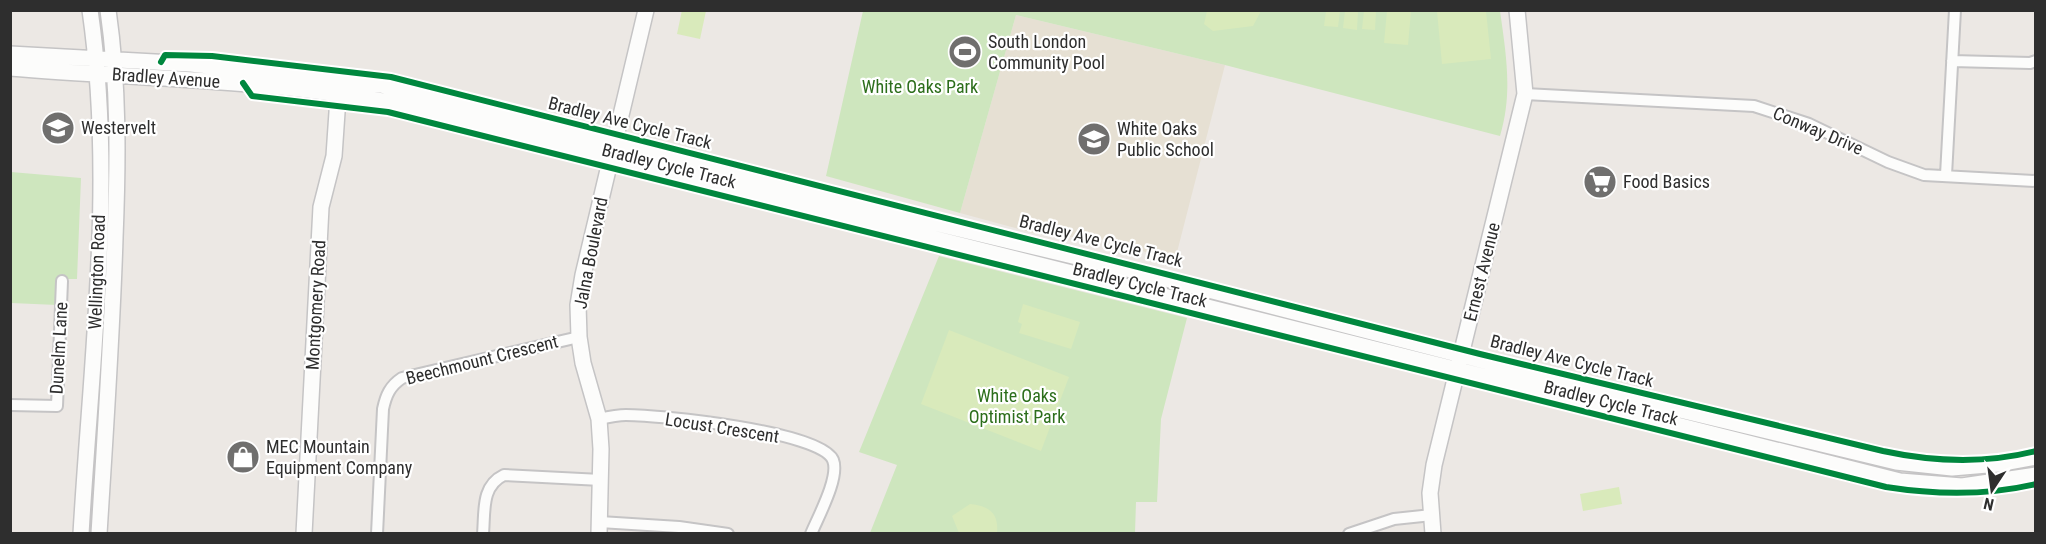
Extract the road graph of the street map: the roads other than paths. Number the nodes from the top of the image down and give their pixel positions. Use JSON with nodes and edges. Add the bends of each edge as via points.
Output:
{"nodes":[{"id":1,"x":90,"y":10,"type":"edge"},
{"id":2,"x":108,"y":10,"type":"edge"},
{"id":3,"x":646,"y":10,"type":"edge"},
{"id":4,"x":1516,"y":10,"type":"edge"},
{"id":5,"x":1954,"y":10,"type":"edge"},
{"id":6,"x":10,"y":54,"type":"edge"},
{"id":7,"x":2036,"y":61,"type":"edge"},
{"id":8,"x":1952,"y":62,"type":"junction"},
{"id":9,"x":98,"y":67,"type":"junction"},
{"id":10,"x":116,"y":67,"type":"junction"},
{"id":11,"x":10,"y":68,"type":"edge"},
{"id":12,"x":339,"y":86,"type":"junction"},
{"id":13,"x":1525,"y":94,"type":"junction"},
{"id":14,"x":612,"y":150,"type":"junction"},
{"id":15,"x":1946,"y":175,"type":"junction"},
{"id":16,"x":2036,"y":181,"type":"edge"},
{"id":17,"x":63,"y":281,"type":"dead end"},
{"id":18,"x":579,"y":337,"type":"junction"},
{"id":19,"x":1460,"y":363,"type":"junction"},
{"id":20,"x":10,"y":405,"type":"edge"},
{"id":21,"x":599,"y":419,"type":"junction"},
{"id":22,"x":2036,"y":456,"type":"edge"},
{"id":23,"x":2036,"y":475,"type":"edge"},
{"id":24,"x":600,"y":480,"type":"junction"},
{"id":25,"x":1432,"y":515,"type":"junction"},
{"id":26,"x":599,"y":528,"type":"edge"},
{"id":27,"x":81,"y":534,"type":"edge"},
{"id":28,"x":99,"y":534,"type":"edge"},
{"id":29,"x":304,"y":534,"type":"edge"},
{"id":30,"x":377,"y":534,"type":"edge"},
{"id":31,"x":483,"y":534,"type":"edge"},
{"id":32,"x":728,"y":534,"type":"edge"},
{"id":33,"x":811,"y":534,"type":"edge"},
{"id":34,"x":1349,"y":534,"type":"edge"},
{"id":35,"x":1433,"y":534,"type":"edge"}],
"edges":[{"from":1,"to":9,"type":"main road","name":"Wellington Road"},
{"from":2,"to":10,"type":"main road","name":"Wellington Road"},
{"from":3,"to":14,"type":"main road","name":"Jalna Boulevard"},
{"from":4,"to":13,"type":"main road","name":"Ernest Avenue"},
{"from":5,"to":8,"type":"street"},
{"from":6,"to":9,"type":"main road","name":"Bradley Avenue"},
{"from":7,"to":8,"type":"street"},
{"from":8,"to":15,"type":"street"},
{"from":9,"to":10,"type":"main road","name":"Bradley Avenue"},
{"from":9,"to":11,"type":"main road","name":"Bradley Avenue"},
{"from":9,"to":27,"type":"main road","name":"Wellington Road","via":[[98,269]]},
{"from":10,"to":12,"type":"main road","name":"Bradley Avenue"},
{"from":10,"to":28,"type":"main road","name":"Wellington Road","via":[[117,186],[111,354]]},
{"from":12,"to":14,"type":"main road","name":"Bradley Avenue","via":[[399,104]]},
{"from":12,"to":29,"type":"main road","name":"Montgomery Road","via":[[334,156],[321,207]]},
{"from":13,"to":15,"type":"street","name":"Conway Drive","via":[[1754,106],[1809,124],[1924,175]]},
{"from":13,"to":19,"type":"main road","name":"Ernest Avenue"},
{"from":14,"to":18,"type":"main road","name":"Jalna Boulevard","via":[[583,275],[578,304]]},
{"from":14,"to":19,"type":"main road","name":"Bradley Avenue"},
{"from":15,"to":16,"type":"street","name":"Conway Drive"},
{"from":17,"to":20,"type":"street","name":"Dunelm Lane","via":[[57,406]]},
{"from":18,"to":21,"type":"main road","name":"Jalna Boulevard"},
{"from":18,"to":30,"type":"street","name":"Beechmount Crescent","via":[[394,383],[383,409]]},
{"from":19,"to":22,"type":"main road","name":"Bradley Avenue","via":[[1896,462],[1952,468]]},
{"from":19,"to":23,"type":"main road","name":"Bradley Avenue","via":[[1900,481],[1962,486]]},
{"from":19,"to":25,"type":"main road","name":"Ernest Avenue","via":[[1434,465]]},
{"from":21,"to":24,"type":"main road","name":"Jalna Boulevard"},
{"from":21,"to":33,"type":"street","name":"Locust Crescent","via":[[623,415],[740,426],[822,448],[833,460],[834,477]]},
{"from":24,"to":26,"type":"main road","name":"Jalna Boulevard"},
{"from":24,"to":31,"type":"street","via":[[504,475],[495,479],[486,492]]},
{"from":25,"to":34,"type":"street","via":[[1394,519]]},
{"from":25,"to":35,"type":"main road","name":"Ernest Avenue"},
{"from":26,"to":32,"type":"street","via":[[679,527]]}]}
